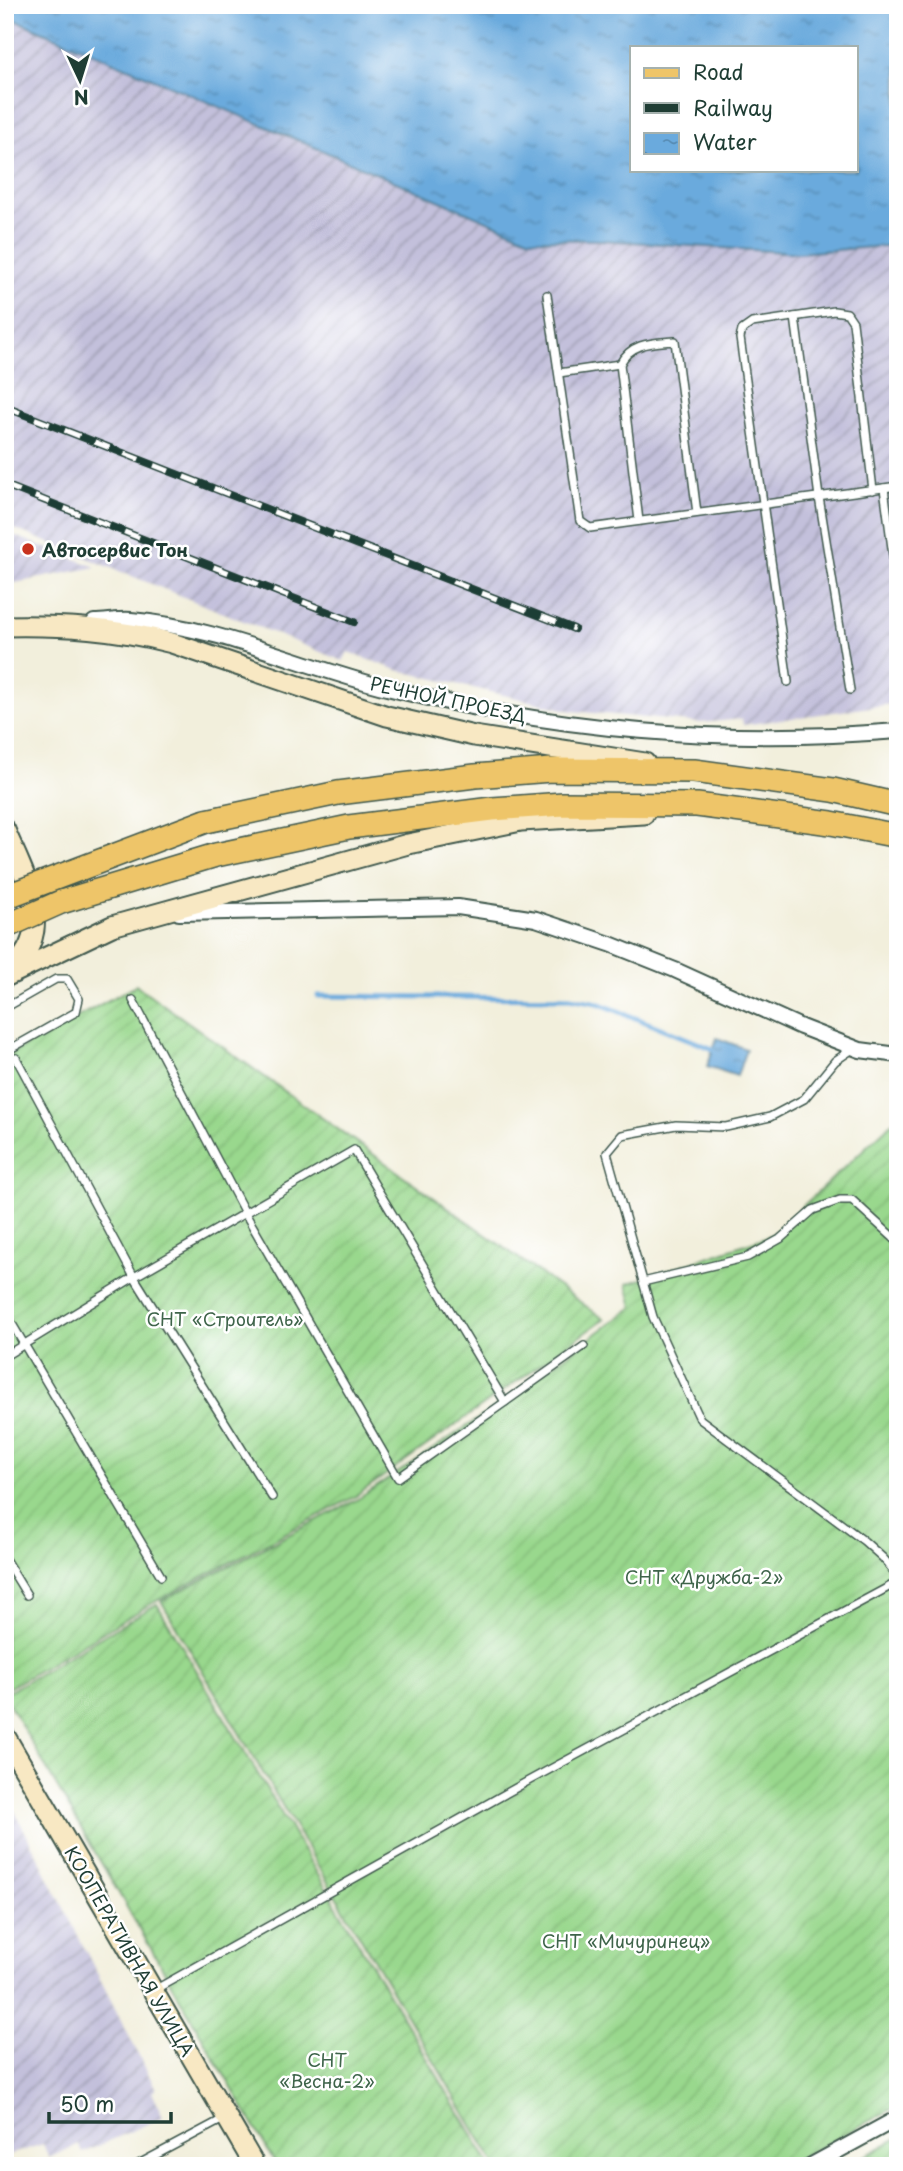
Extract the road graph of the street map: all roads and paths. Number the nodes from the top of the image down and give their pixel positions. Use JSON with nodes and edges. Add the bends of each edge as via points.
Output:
{"nodes":[{"id":1,"x":547,"y":295,"type":"dead end"},
{"id":2,"x":795,"y":317,"type":"junction"},
{"id":3,"x":620,"y":364,"type":"junction"},
{"id":4,"x":559,"y":373,"type":"junction"},
{"id":5,"x":898,"y":486,"type":"edge"},
{"id":6,"x":884,"y":488,"type":"junction"},
{"id":7,"x":873,"y":490,"type":"junction"},
{"id":8,"x":819,"y":497,"type":"junction"},
{"id":9,"x":762,"y":505,"type":"junction"},
{"id":10,"x":697,"y":513,"type":"junction"},
{"id":11,"x":639,"y":521,"type":"junction"},
{"id":12,"x":898,"y":593,"type":"edge"},
{"id":13,"x":47,"y":625,"type":"junction"},
{"id":14,"x":5,"y":626,"type":"edge"},
{"id":15,"x":788,"y":682,"type":"dead end"},
{"id":16,"x":850,"y":690,"type":"dead end"},
{"id":17,"x":898,"y":731,"type":"edge"},
{"id":18,"x":694,"y":771,"type":"junction"},
{"id":19,"x":898,"y":805,"type":"edge"},
{"id":20,"x":728,"y":809,"type":"junction"},
{"id":21,"x":5,"y":830,"type":"edge"},
{"id":22,"x":898,"y":836,"type":"edge"},
{"id":23,"x":5,"y":897,"type":"edge"},
{"id":24,"x":156,"y":914,"type":"junction"},
{"id":25,"x":5,"y":928,"type":"edge"},
{"id":26,"x":5,"y":976,"type":"edge"},
{"id":27,"x":132,"y":1000,"type":"dead end"},
{"id":28,"x":5,"y":1008,"type":"edge"},
{"id":29,"x":854,"y":1048,"type":"junction"},
{"id":30,"x":5,"y":1052,"type":"edge"},
{"id":31,"x":898,"y":1055,"type":"edge"},
{"id":32,"x":16,"y":1058,"type":"dead end"},
{"id":33,"x":245,"y":1213,"type":"junction"},
{"id":34,"x":898,"y":1242,"type":"edge"},
{"id":35,"x":134,"y":1277,"type":"junction"},
{"id":36,"x":643,"y":1282,"type":"junction"},
{"id":37,"x":5,"y":1312,"type":"edge"},
{"id":38,"x":24,"y":1345,"type":"junction"},
{"id":39,"x":584,"y":1346,"type":"dead end"},
{"id":40,"x":5,"y":1356,"type":"edge"},
{"id":41,"x":505,"y":1402,"type":"junction"},
{"id":42,"x":272,"y":1497,"type":"dead end"},
{"id":43,"x":5,"y":1559,"type":"edge"},
{"id":44,"x":161,"y":1576,"type":"dead end"},
{"id":45,"x":898,"y":1576,"type":"edge"},
{"id":46,"x":898,"y":1582,"type":"edge"},
{"id":47,"x":27,"y":1595,"type":"dead end"},
{"id":48,"x":6,"y":1740,"type":"edge"},
{"id":49,"x":153,"y":1991,"type":"junction"},
{"id":50,"x":227,"y":2117,"type":"junction"},
{"id":51,"x":898,"y":2118,"type":"edge"},
{"id":52,"x":135,"y":2166,"type":"edge"},
{"id":53,"x":256,"y":2166,"type":"edge"},
{"id":54,"x":810,"y":2166,"type":"edge"}],
"edges":[{"from":1,"to":4,"type":"lane"},
{"from":2,"to":7,"type":"lane","via":[[834,311],[847,313],[853,322]]},
{"from":2,"to":8,"type":"lane"},
{"from":2,"to":9,"type":"lane","via":[[752,323],[740,338]]},
{"from":3,"to":4,"type":"lane"},
{"from":3,"to":10,"type":"lane","via":[[636,346],[675,341]]},
{"from":3,"to":11,"type":"lane"},
{"from":4,"to":11,"type":"lane","via":[[580,521],[590,528]]},
{"from":5,"to":6,"type":"lane"},
{"from":6,"to":7,"type":"lane"},
{"from":6,"to":12,"type":"lane"},
{"from":7,"to":8,"type":"lane"},
{"from":8,"to":9,"type":"lane"},
{"from":8,"to":16,"type":"lane"},
{"from":9,"to":10,"type":"lane"},
{"from":9,"to":15,"type":"lane"},
{"from":10,"to":11,"type":"lane"},
{"from":13,"to":14,"type":"main road","name":"РЕЧНОЙ ПРОЕЗД"},
{"from":13,"to":17,"type":"street","name":"РЕЧНОЙ ПРОЕЗД","via":[[129,620],[171,626],[274,652],[384,688],[496,713],[623,731],[790,737]]},
{"from":13,"to":18,"type":"main road","via":[[138,634],[387,716],[474,736]]},
{"from":18,"to":19,"type":"main road","via":[[833,790]]},
{"from":18,"to":23,"type":"main road","bridge":true,"via":[[551,770],[338,793],[206,821]]},
{"from":20,"to":22,"type":"main road"},
{"from":20,"to":24,"type":"main road","via":[[521,821],[408,844]]},
{"from":20,"to":25,"type":"main road","bridge":true,"via":[[562,804],[349,827],[216,855],[61,902]]},
{"from":21,"to":26,"type":"main road","via":[[33,900],[36,926],[25,955]]},
{"from":24,"to":26,"type":"main road","via":[[112,926]]},
{"from":24,"to":29,"type":"street","via":[[458,907],[536,919],[675,970]]},
{"from":27,"to":33,"type":"lane"},
{"from":28,"to":30,"type":"lane","via":[[56,979],[67,979],[79,999],[76,1012]]},
{"from":29,"to":31,"type":"street"},
{"from":29,"to":36,"type":"lane","via":[[835,1061],[804,1099],[770,1117],[726,1127],[676,1125],[622,1135],[607,1153]]},
{"from":32,"to":35,"type":"lane"},
{"from":33,"to":35,"type":"lane"},
{"from":33,"to":41,"type":"lane","via":[[354,1150]]},
{"from":33,"to":41,"type":"lane","via":[[398,1478]]},
{"from":34,"to":36,"type":"lane","via":[[846,1199],[813,1210],[748,1258]]},
{"from":35,"to":38,"type":"lane"},
{"from":35,"to":42,"type":"lane"},
{"from":36,"to":45,"type":"lane","via":[[653,1317],[699,1419],[863,1541]]},
{"from":37,"to":38,"type":"lane"},
{"from":38,"to":40,"type":"lane"},
{"from":38,"to":44,"type":"lane"},
{"from":39,"to":41,"type":"lane"},
{"from":43,"to":47,"type":"lane"},
{"from":46,"to":49,"type":"lane","via":[[518,1786]]},
{"from":48,"to":49,"type":"main road","name":"КООПЕРАТИВНАЯ УЛИЦА"},
{"from":49,"to":50,"type":"main road","name":"КООПЕРАТИВНАЯ УЛИЦА"},
{"from":50,"to":52,"type":"lane"},
{"from":50,"to":53,"type":"main road","name":"КООПЕРАТИВНАЯ УЛИЦА"},
{"from":51,"to":54,"type":"street"}]}
